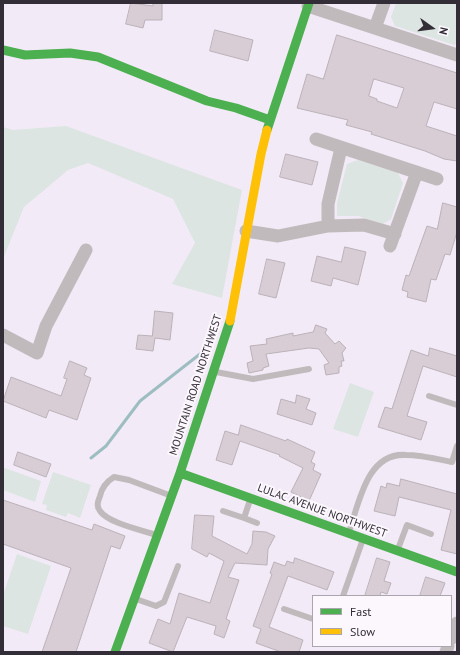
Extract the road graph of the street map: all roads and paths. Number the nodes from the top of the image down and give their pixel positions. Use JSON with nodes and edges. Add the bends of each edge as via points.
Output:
{"nodes":[{"id":1,"x":384,"y":3,"type":"edge"},
{"id":2,"x":308,"y":4,"type":"edge"},
{"id":3,"x":374,"y":28,"type":"junction"},
{"id":4,"x":3,"y":50,"type":"edge"},
{"id":5,"x":457,"y":55,"type":"edge"},
{"id":6,"x":270,"y":120,"type":"junction"},
{"id":7,"x":316,"y":139,"type":"dead end"},
{"id":8,"x":340,"y":148,"type":"junction"},
{"id":9,"x":417,"y":172,"type":"junction"},
{"id":10,"x":437,"y":179,"type":"dead end"},
{"id":11,"x":328,"y":226,"type":"junction"},
{"id":12,"x":246,"y":231,"type":"junction"},
{"id":13,"x":86,"y":250,"type":"dead end"},
{"id":14,"x":3,"y":335,"type":"edge"},
{"id":15,"x":309,"y":369,"type":"dead end"},
{"id":16,"x":214,"y":372,"type":"junction"},
{"id":17,"x":429,"y":396,"type":"dead end"},
{"id":18,"x":457,"y":405,"type":"edge"},
{"id":19,"x":457,"y":446,"type":"edge"},
{"id":20,"x":180,"y":472,"type":"junction"},
{"id":21,"x":171,"y":496,"type":"junction"},
{"id":22,"x":251,"y":498,"type":"junction"},
{"id":23,"x":223,"y":511,"type":"dead end"},
{"id":24,"x":244,"y":518,"type":"junction"},
{"id":25,"x":257,"y":523,"type":"dead end"},
{"id":26,"x":348,"y":533,"type":"junction"},
{"id":27,"x":431,"y":534,"type":"dead end"},
{"id":28,"x":156,"y":535,"type":"junction"},
{"id":29,"x":363,"y":538,"type":"junction"},
{"id":30,"x":398,"y":550,"type":"junction"},
{"id":31,"x":178,"y":566,"type":"dead end"},
{"id":32,"x":457,"y":572,"type":"edge"},
{"id":33,"x":343,"y":595,"type":"edge"},
{"id":34,"x":134,"y":598,"type":"junction"},
{"id":35,"x":284,"y":609,"type":"dead end"},
{"id":36,"x":312,"y":618,"type":"edge"},
{"id":37,"x":457,"y":623,"type":"edge"},
{"id":38,"x":452,"y":636,"type":"edge"},
{"id":39,"x":115,"y":652,"type":"edge"}],
"edges":[{"from":1,"to":3,"type":"street"},
{"from":2,"to":3,"type":"street"},
{"from":2,"to":6,"type":"street","name":"MOUNTAIN ROAD NORTHWEST"},
{"from":3,"to":5,"type":"street"},
{"from":4,"to":6,"type":"street","via":[[25,55],[70,53],[98,57],[207,101]]},
{"from":6,"to":12,"type":"street","name":"MOUNTAIN ROAD NORTHWEST"},
{"from":7,"to":8,"type":"street"},
{"from":8,"to":9,"type":"street"},
{"from":8,"to":11,"type":"street","via":[[328,204]]},
{"from":9,"to":10,"type":"street"},
{"from":9,"to":11,"type":"street","via":[[393,240],[364,225]]},
{"from":11,"to":12,"type":"street","via":[[278,236]]},
{"from":12,"to":16,"type":"street","name":"MOUNTAIN ROAD NORTHWEST","via":[[229,327]]},
{"from":13,"to":14,"type":"street","via":[[46,326],[37,353]]},
{"from":15,"to":16,"type":"lane","via":[[253,379]]},
{"from":16,"to":20,"type":"street","name":"MOUNTAIN ROAD NORTHWEST"},
{"from":17,"to":18,"type":"lane"},
{"from":19,"to":26,"type":"lane","via":[[452,462],[406,454],[380,463],[370,475]]},
{"from":20,"to":21,"type":"street","name":"MOUNTAIN ROAD NORTHWEST"},
{"from":20,"to":22,"type":"street","name":"LULAC AVENUE NORTHWEST"},
{"from":21,"to":28,"type":"street","name":"MOUNTAIN ROAD NORTHWEST"},
{"from":21,"to":28,"type":"lane","via":[[114,477],[106,482],[100,494],[97,505],[110,519]]},
{"from":22,"to":24,"type":"lane"},
{"from":22,"to":26,"type":"street","name":"LULAC AVENUE NORTHWEST"},
{"from":23,"to":24,"type":"lane"},
{"from":24,"to":25,"type":"lane"},
{"from":26,"to":29,"type":"street","name":"LULAC AVENUE NORTHWEST"},
{"from":27,"to":30,"type":"lane","via":[[407,525]]},
{"from":28,"to":34,"type":"street","name":"MOUNTAIN ROAD NORTHWEST"},
{"from":29,"to":30,"type":"street","name":"LULAC AVENUE NORTHWEST"},
{"from":29,"to":33,"type":"lane"},
{"from":30,"to":32,"type":"street","name":"LULAC AVENUE NORTHWEST"},
{"from":31,"to":34,"type":"lane","via":[[164,602],[156,606]]},
{"from":34,"to":39,"type":"street","name":"MOUNTAIN ROAD NORTHWEST"},
{"from":35,"to":36,"type":"lane"},
{"from":37,"to":38,"type":"street"}]}
